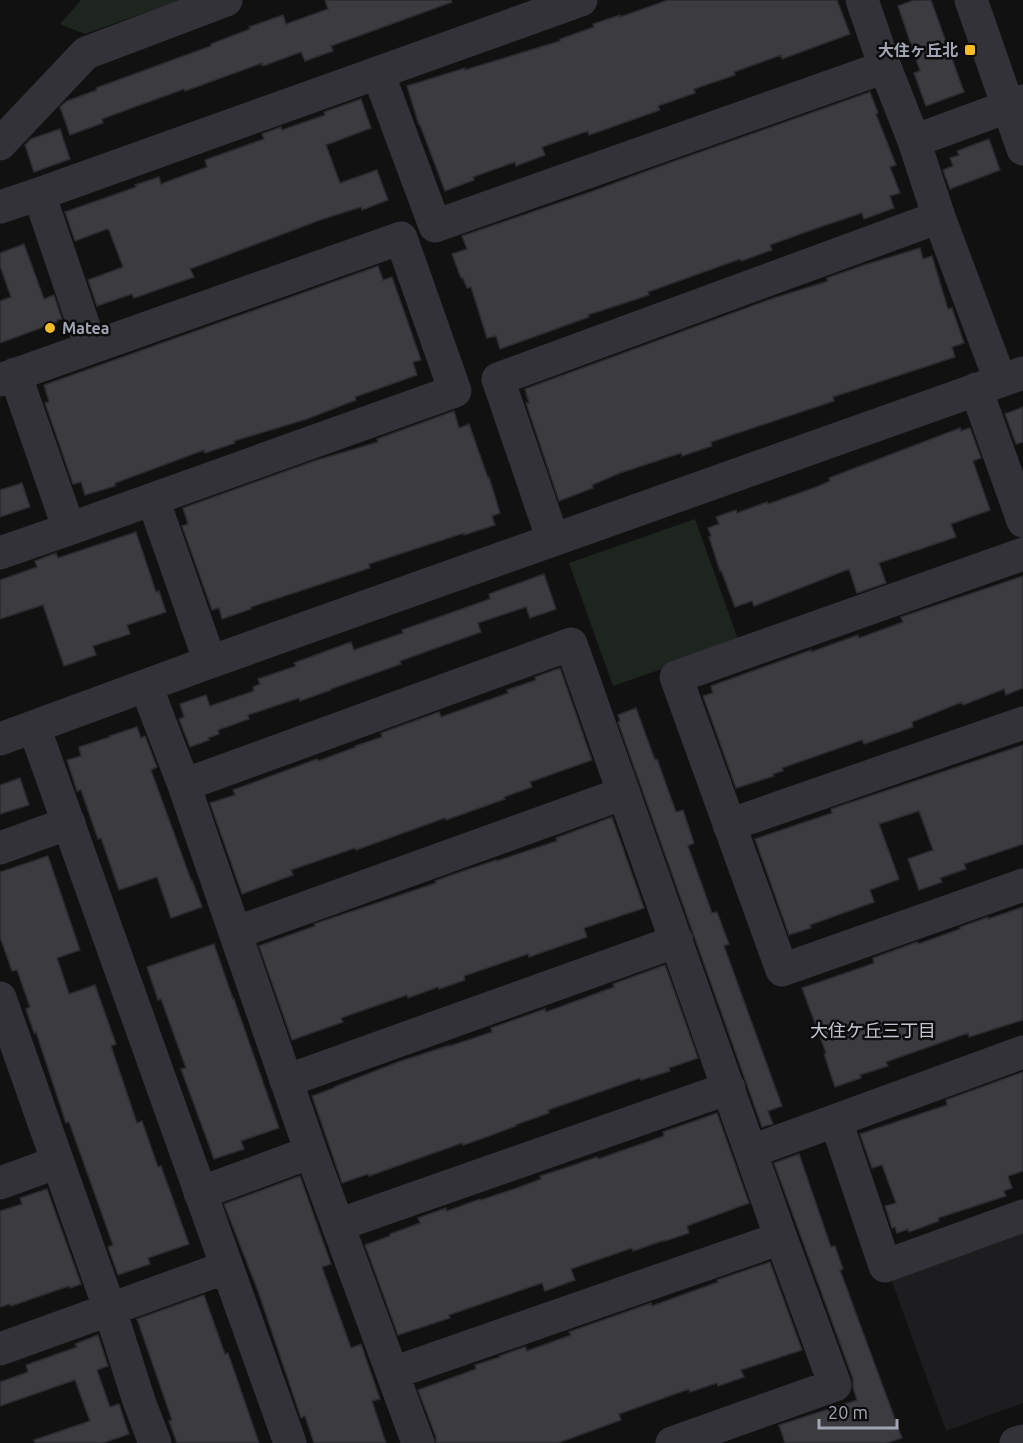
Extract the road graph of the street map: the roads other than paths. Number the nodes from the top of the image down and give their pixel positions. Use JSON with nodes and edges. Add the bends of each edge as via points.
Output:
{"nodes":[{"id":1,"x":226,"y":0,"type":"edge"},
{"id":2,"x":581,"y":0,"type":"edge"},
{"id":3,"x":862,"y":0,"type":"edge"},
{"id":4,"x":970,"y":0,"type":"edge"},
{"id":5,"x":885,"y":67,"type":"junction"},
{"id":6,"x":378,"y":73,"type":"junction"},
{"id":7,"x":1015,"y":104,"type":"edge"},
{"id":8,"x":914,"y":141,"type":"junction"},
{"id":9,"x":0,"y":144,"type":"edge"},
{"id":10,"x":1023,"y":149,"type":"edge"},
{"id":11,"x":39,"y":194,"type":"junction"},
{"id":12,"x":0,"y":207,"type":"edge"},
{"id":13,"x":939,"y":217,"type":"junction"},
{"id":14,"x":91,"y":347,"type":"junction"},
{"id":15,"x":7,"y":377,"type":"edge"},
{"id":16,"x":999,"y":380,"type":"edge"},
{"id":17,"x":153,"y":499,"type":"junction"},
{"id":18,"x":1023,"y":521,"type":"edge"},
{"id":19,"x":69,"y":529,"type":"junction"},
{"id":20,"x":553,"y":540,"type":"junction"},
{"id":21,"x":0,"y":553,"type":"edge"},
{"id":22,"x":1023,"y":554,"type":"edge"},
{"id":23,"x":210,"y":662,"type":"junction"},
{"id":24,"x":146,"y":686,"type":"junction"},
{"id":25,"x":1023,"y":723,"type":"edge"},
{"id":26,"x":34,"y":727,"type":"junction"},
{"id":27,"x":0,"y":739,"type":"edge"},
{"id":28,"x":184,"y":785,"type":"junction"},
{"id":29,"x":624,"y":793,"type":"junction"},
{"id":30,"x":69,"y":824,"type":"junction"},
{"id":31,"x":729,"y":825,"type":"junction"},
{"id":32,"x":0,"y":848,"type":"edge"},
{"id":33,"x":1023,"y":885,"type":"edge"},
{"id":34,"x":235,"y":933,"type":"junction"},
{"id":35,"x":677,"y":941,"type":"junction"},
{"id":36,"x":2,"y":1009,"type":"edge"},
{"id":37,"x":1023,"y":1052,"type":"edge"},
{"id":38,"x":286,"y":1081,"type":"junction"},
{"id":39,"x":729,"y":1088,"type":"junction"},
{"id":40,"x":836,"y":1121,"type":"junction"},
{"id":41,"x":752,"y":1151,"type":"junction"},
{"id":42,"x":311,"y":1152,"type":"junction"},
{"id":43,"x":58,"y":1162,"type":"junction"},
{"id":44,"x":0,"y":1183,"type":"edge"},
{"id":45,"x":200,"y":1193,"type":"junction"},
{"id":46,"x":1023,"y":1216,"type":"edge"},
{"id":47,"x":338,"y":1225,"type":"junction"},
{"id":48,"x":781,"y":1238,"type":"junction"},
{"id":49,"x":227,"y":1267,"type":"junction"},
{"id":50,"x":110,"y":1310,"type":"junction"},
{"id":51,"x":0,"y":1349,"type":"edge"},
{"id":52,"x":393,"y":1373,"type":"junction"},
{"id":53,"x":1023,"y":1441,"type":"edge"},
{"id":54,"x":154,"y":1443,"type":"edge"},
{"id":55,"x":290,"y":1443,"type":"edge"},
{"id":56,"x":418,"y":1443,"type":"edge"},
{"id":57,"x":672,"y":1443,"type":"edge"},
{"id":58,"x":1016,"y":1443,"type":"edge"}],
"edges":[{"from":1,"to":9,"type":"street","via":[[86,53]]},
{"from":2,"to":6,"type":"street"},
{"from":3,"to":5,"type":"street"},
{"from":4,"to":7,"type":"street"},
{"from":5,"to":6,"type":"street","via":[[435,226]]},
{"from":5,"to":8,"type":"street"},
{"from":6,"to":11,"type":"street"},
{"from":7,"to":8,"type":"street"},
{"from":7,"to":10,"type":"street"},
{"from":8,"to":13,"type":"street"},
{"from":11,"to":12,"type":"street"},
{"from":11,"to":14,"type":"street"},
{"from":13,"to":16,"type":"street"},
{"from":13,"to":20,"type":"street","via":[[498,379]]},
{"from":14,"to":15,"type":"street"},
{"from":14,"to":17,"type":"street","via":[[400,237],[455,391]]},
{"from":15,"to":19,"type":"street"},
{"from":16,"to":18,"type":"street"},
{"from":16,"to":20,"type":"street"},
{"from":17,"to":19,"type":"street"},
{"from":17,"to":23,"type":"street"},
{"from":19,"to":21,"type":"street"},
{"from":20,"to":23,"type":"street"},
{"from":22,"to":31,"type":"street","via":[[676,677]]},
{"from":23,"to":24,"type":"street"},
{"from":24,"to":26,"type":"street"},
{"from":24,"to":28,"type":"street"},
{"from":25,"to":31,"type":"street"},
{"from":26,"to":27,"type":"street"},
{"from":26,"to":30,"type":"street"},
{"from":28,"to":29,"type":"street","via":[[571,644]]},
{"from":28,"to":34,"type":"street"},
{"from":29,"to":34,"type":"street"},
{"from":29,"to":35,"type":"street"},
{"from":30,"to":32,"type":"street"},
{"from":30,"to":45,"type":"street"},
{"from":31,"to":33,"type":"street","via":[[782,970]]},
{"from":34,"to":38,"type":"street"},
{"from":35,"to":38,"type":"street"},
{"from":35,"to":39,"type":"street"},
{"from":36,"to":43,"type":"street"},
{"from":37,"to":40,"type":"street"},
{"from":38,"to":42,"type":"street"},
{"from":39,"to":41,"type":"street"},
{"from":39,"to":47,"type":"street"},
{"from":40,"to":41,"type":"street"},
{"from":40,"to":46,"type":"street","via":[[885,1266]]},
{"from":41,"to":48,"type":"street"},
{"from":42,"to":45,"type":"street"},
{"from":42,"to":47,"type":"street"},
{"from":43,"to":44,"type":"street"},
{"from":43,"to":50,"type":"street"},
{"from":45,"to":49,"type":"street"},
{"from":47,"to":52,"type":"street"},
{"from":48,"to":52,"type":"street"},
{"from":48,"to":57,"type":"street","via":[[835,1385]]},
{"from":49,"to":50,"type":"street"},
{"from":49,"to":55,"type":"street"},
{"from":50,"to":51,"type":"street"},
{"from":50,"to":54,"type":"street"},
{"from":52,"to":56,"type":"street"},
{"from":53,"to":58,"type":"street"}]}
